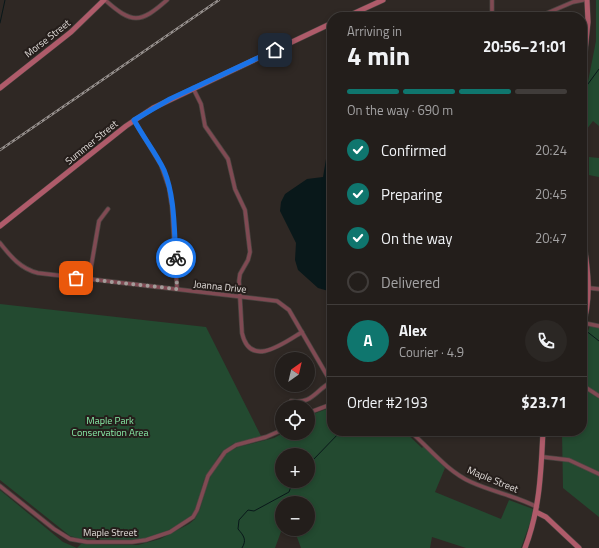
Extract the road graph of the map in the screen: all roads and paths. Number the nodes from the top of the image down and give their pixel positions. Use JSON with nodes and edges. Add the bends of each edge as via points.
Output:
{"nodes":[{"id":1,"x":104,"y":0,"type":"edge"},
{"id":2,"x":167,"y":0,"type":"edge"},
{"id":3,"x":383,"y":0,"type":"edge"},
{"id":4,"x":492,"y":0,"type":"edge"},
{"id":5,"x":583,"y":0,"type":"edge"},
{"id":6,"x":587,"y":0,"type":"edge"},
{"id":7,"x":357,"y":12,"type":"edge"},
{"id":8,"x":492,"y":12,"type":"edge"},
{"id":9,"x":550,"y":12,"type":"edge"},
{"id":10,"x":327,"y":26,"type":"edge"},
{"id":11,"x":587,"y":28,"type":"edge"},
{"id":12,"x":0,"y":88,"type":"edge"},
{"id":13,"x":192,"y":88,"type":"junction"},
{"id":14,"x":134,"y":120,"type":"junction"},
{"id":15,"x":108,"y":209,"type":"dead end"},
{"id":16,"x":0,"y":226,"type":"edge"},
{"id":17,"x":0,"y":243,"type":"edge"},
{"id":18,"x":587,"y":278,"type":"edge"},
{"id":19,"x":89,"y":279,"type":"junction"},
{"id":20,"x":588,"y":288,"type":"junction"},
{"id":21,"x":177,"y":289,"type":"junction"},
{"id":22,"x":599,"y":289,"type":"edge"},
{"id":23,"x":240,"y":296,"type":"junction"},
{"id":24,"x":587,"y":296,"type":"edge"},
{"id":25,"x":587,"y":326,"type":"edge"},
{"id":26,"x":599,"y":326,"type":"edge"},
{"id":27,"x":302,"y":332,"type":"junction"},
{"id":28,"x":327,"y":376,"type":"edge"},
{"id":29,"x":327,"y":385,"type":"edge"},
{"id":30,"x":587,"y":388,"type":"edge"},
{"id":31,"x":599,"y":396,"type":"edge"},
{"id":32,"x":308,"y":400,"type":"edge"},
{"id":33,"x":327,"y":406,"type":"edge"},
{"id":34,"x":315,"y":410,"type":"edge"},
{"id":35,"x":275,"y":433,"type":"edge"},
{"id":36,"x":415,"y":436,"type":"edge"},
{"id":37,"x":543,"y":436,"type":"edge"},
{"id":38,"x":543,"y":457,"type":"junction"},
{"id":39,"x":599,"y":474,"type":"edge"},
{"id":40,"x":0,"y":486,"type":"edge"},
{"id":41,"x":537,"y":509,"type":"junction"},
{"id":42,"x":525,"y":548,"type":"edge"},
{"id":43,"x":579,"y":548,"type":"edge"}],
"edges":[{"from":1,"to":2,"type":"street","via":[[123,15],[136,18],[149,14]]},
{"from":1,"to":12,"type":"street","name":"Morse Street","via":[[71,32]]},
{"from":3,"to":7,"type":"street"},
{"from":4,"to":8,"type":"street"},
{"from":5,"to":9,"type":"street"},
{"from":6,"to":11,"type":"street"},
{"from":10,"to":13,"type":"street","name":"Summer Street"},
{"from":13,"to":14,"type":"street","name":"Summer Street"},
{"from":13,"to":23,"type":"street","via":[[201,104],[205,126],[228,159],[234,189],[245,210],[250,252],[239,278]]},
{"from":14,"to":16,"type":"street","name":"Summer Street"},
{"from":14,"to":21,"type":"street","via":[[161,164],[169,188]]},
{"from":15,"to":19,"type":"street","via":[[99,221]]},
{"from":17,"to":19,"type":"street","name":"Joanna Drive","via":[[15,261],[31,271]]},
{"from":18,"to":20,"type":"street"},
{"from":19,"to":21,"type":"street","name":"Joanna Drive"},
{"from":20,"to":22,"type":"street"},
{"from":20,"to":24,"type":"street"},
{"from":21,"to":23,"type":"street","name":"Joanna Drive"},
{"from":23,"to":27,"type":"street","name":"Joanna Drive","via":[[280,303],[289,310]]},
{"from":23,"to":27,"type":"street","via":[[242,330],[246,343],[253,349],[261,352],[275,348]]},
{"from":25,"to":26,"type":"street"},
{"from":27,"to":28,"type":"street","name":"Joanna Drive"},
{"from":29,"to":32,"type":"street"},
{"from":30,"to":31,"type":"street"},
{"from":33,"to":34,"type":"street"},
{"from":35,"to":40,"type":"street","name":"Maple Street","via":[[225,452],[208,476],[193,517],[170,532],[146,540],[87,542],[70,539],[59,534]]},
{"from":36,"to":41,"type":"street","name":"Maple Street","via":[[464,478]]},
{"from":37,"to":38,"type":"street"},
{"from":38,"to":39,"type":"street","via":[[569,460]]},
{"from":38,"to":41,"type":"street"},
{"from":41,"to":42,"type":"street"},
{"from":41,"to":43,"type":"street","name":"Maple Street"}]}
